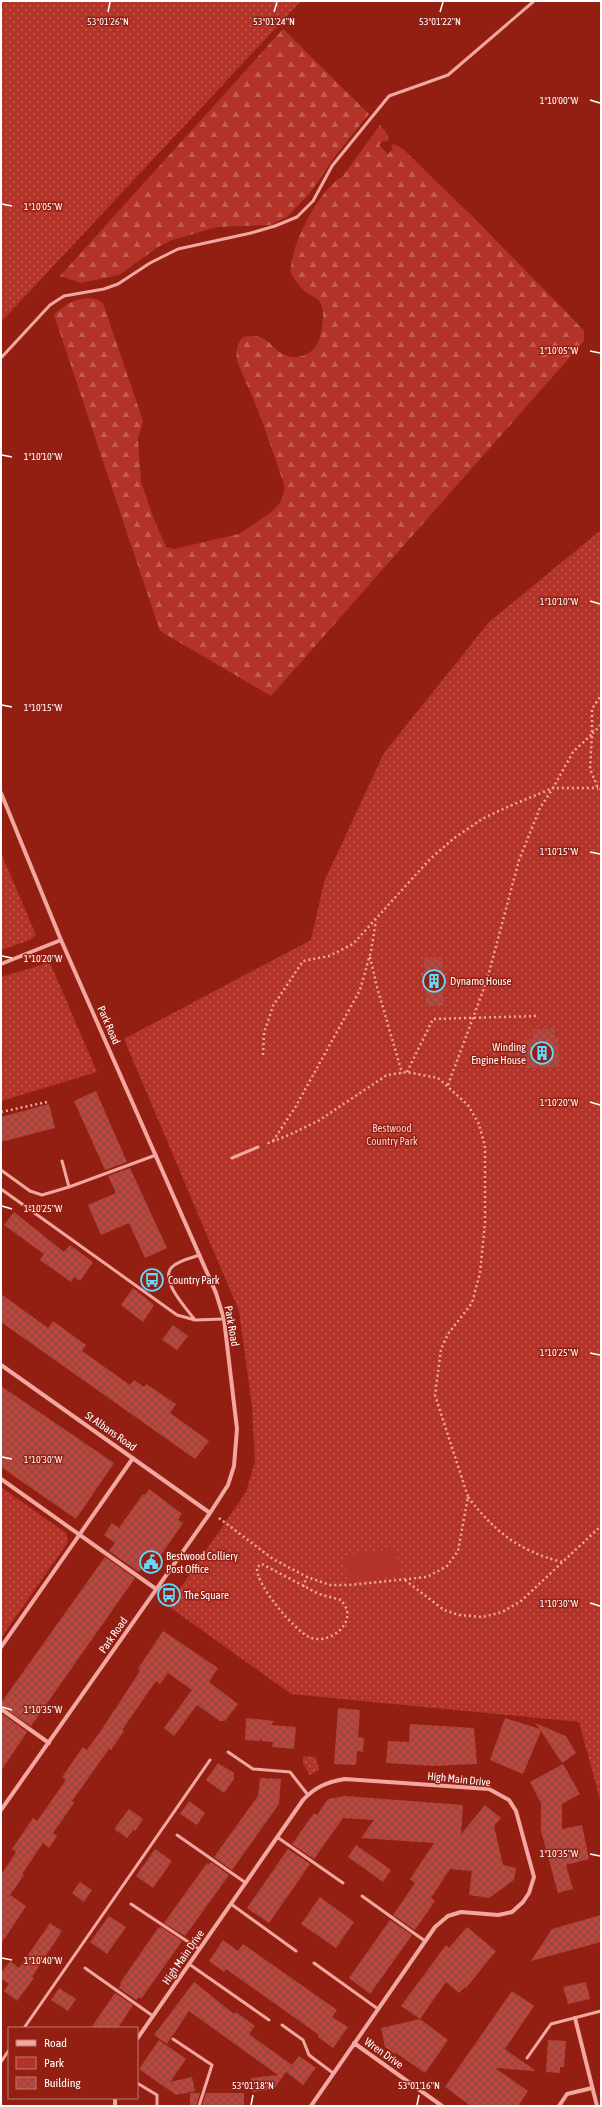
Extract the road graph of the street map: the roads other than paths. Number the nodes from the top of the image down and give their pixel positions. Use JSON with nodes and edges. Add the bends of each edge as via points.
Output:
{"nodes":[{"id":1,"x":534,"y":1,"type":"edge"},
{"id":2,"x":1,"y":358,"type":"edge"},
{"id":3,"x":1,"y":793,"type":"edge"},
{"id":4,"x":61,"y":940,"type":"junction"},
{"id":5,"x":1,"y":964,"type":"edge"},
{"id":6,"x":258,"y":1147,"type":"road end"},
{"id":7,"x":156,"y":1155,"type":"junction"},
{"id":8,"x":232,"y":1158,"type":"dead end"},
{"id":9,"x":62,"y":1161,"type":"dead end"},
{"id":10,"x":1,"y":1170,"type":"edge"},
{"id":11,"x":69,"y":1187,"type":"junction"},
{"id":12,"x":1,"y":1189,"type":"edge"},
{"id":13,"x":200,"y":1255,"type":"junction"},
{"id":14,"x":224,"y":1319,"type":"junction"},
{"id":15,"x":195,"y":1320,"type":"junction"},
{"id":16,"x":1,"y":1365,"type":"edge"},
{"id":17,"x":133,"y":1458,"type":"junction"},
{"id":18,"x":1,"y":1480,"type":"edge"},
{"id":19,"x":210,"y":1512,"type":"junction"},
{"id":20,"x":79,"y":1535,"type":"junction"},
{"id":21,"x":156,"y":1589,"type":"junction"},
{"id":22,"x":1,"y":1647,"type":"edge"},
{"id":23,"x":1,"y":1709,"type":"edge"},
{"id":24,"x":48,"y":1743,"type":"junction"},
{"id":25,"x":228,"y":1752,"type":"dead end"},
{"id":26,"x":210,"y":1760,"type":"dead end"},
{"id":27,"x":308,"y":1795,"type":"junction"},
{"id":28,"x":1,"y":1810,"type":"edge"},
{"id":29,"x":177,"y":1835,"type":"dead end"},
{"id":30,"x":277,"y":1837,"type":"junction"},
{"id":31,"x":246,"y":1883,"type":"junction"},
{"id":32,"x":343,"y":1883,"type":"dead end"},
{"id":33,"x":362,"y":1896,"type":"dead end"},
{"id":34,"x":131,"y":1904,"type":"dead end"},
{"id":35,"x":231,"y":1904,"type":"junction"},
{"id":36,"x":426,"y":1941,"type":"junction"},
{"id":37,"x":199,"y":1949,"type":"junction"},
{"id":38,"x":296,"y":1951,"type":"dead end"},
{"id":39,"x":314,"y":1963,"type":"dead end"},
{"id":40,"x":189,"y":1964,"type":"junction"},
{"id":41,"x":85,"y":1968,"type":"dead end"},
{"id":42,"x":378,"y":2009,"type":"junction"},
{"id":43,"x":601,"y":2011,"type":"edge"},
{"id":44,"x":153,"y":2016,"type":"junction"},
{"id":45,"x":575,"y":2018,"type":"junction"},
{"id":46,"x":269,"y":2020,"type":"dead end"},
{"id":47,"x":282,"y":2025,"type":"dead end"},
{"id":48,"x":25,"y":2027,"type":"edge"},
{"id":49,"x":138,"y":2038,"type":"edge"},
{"id":50,"x":173,"y":2039,"type":"dead end"},
{"id":51,"x":354,"y":2043,"type":"junction"},
{"id":52,"x":8,"y":2052,"type":"edge"},
{"id":53,"x":528,"y":2058,"type":"dead end"},
{"id":54,"x":1,"y":2062,"type":"edge"},
{"id":55,"x":333,"y":2073,"type":"junction"},
{"id":56,"x":138,"y":2084,"type":"edge"},
{"id":57,"x":592,"y":2088,"type":"junction"},
{"id":58,"x":158,"y":2106,"type":"edge"},
{"id":59,"x":199,"y":2106,"type":"edge"},
{"id":60,"x":311,"y":2106,"type":"edge"},
{"id":61,"x":442,"y":2106,"type":"edge"},
{"id":62,"x":559,"y":2106,"type":"edge"},
{"id":63,"x":597,"y":2106,"type":"edge"}],
"edges":[{"from":1,"to":2,"type":"lane","via":[[448,75],[389,96],[332,166],[313,201],[297,217],[251,233],[178,249],[150,263],[118,284],[64,296],[50,305]]},
{"from":3,"to":4,"type":"street","name":"Park Road"},
{"from":4,"to":5,"type":"street"},
{"from":4,"to":7,"type":"street","name":"Park Road"},
{"from":6,"to":8,"type":"lane"},
{"from":7,"to":11,"type":"lane"},
{"from":7,"to":13,"type":"street","name":"Park Road"},
{"from":9,"to":11,"type":"lane"},
{"from":10,"to":11,"type":"lane","via":[[30,1191],[42,1195]]},
{"from":12,"to":15,"type":"lane","via":[[177,1315]]},
{"from":13,"to":14,"type":"street","name":"Park Road"},
{"from":13,"to":15,"type":"lane","via":[[179,1262],[167,1275],[178,1297]]},
{"from":14,"to":15,"type":"lane"},
{"from":14,"to":19,"type":"street","name":"Park Road","via":[[237,1429],[234,1466],[228,1485]]},
{"from":16,"to":17,"type":"street","name":"St Albans Road"},
{"from":17,"to":19,"type":"street","name":"St Albans Road"},
{"from":17,"to":20,"type":"street"},
{"from":18,"to":20,"type":"street"},
{"from":19,"to":21,"type":"street","name":"Park Road"},
{"from":20,"to":21,"type":"street"},
{"from":20,"to":22,"type":"street"},
{"from":21,"to":24,"type":"street","name":"Park Road"},
{"from":23,"to":24,"type":"street"},
{"from":24,"to":28,"type":"street","name":"Park Road"},
{"from":25,"to":27,"type":"lane","via":[[253,1769],[290,1772]]},
{"from":26,"to":48,"type":"lane"},
{"from":27,"to":30,"type":"street","name":"High Main Drive"},
{"from":27,"to":36,"type":"street","name":"High Main Drive","via":[[329,1782],[345,1779],[489,1789],[509,1800],[516,1811],[534,1877],[529,1893],[512,1912],[498,1915],[461,1912],[448,1916],[435,1927]]},
{"from":29,"to":31,"type":"lane"},
{"from":30,"to":31,"type":"street","name":"High Main Drive"},
{"from":30,"to":32,"type":"lane"},
{"from":31,"to":35,"type":"street","name":"High Main Drive"},
{"from":33,"to":36,"type":"lane"},
{"from":34,"to":37,"type":"lane"},
{"from":35,"to":37,"type":"street","name":"High Main Drive"},
{"from":35,"to":38,"type":"lane"},
{"from":36,"to":42,"type":"street","name":"High Main Drive"},
{"from":37,"to":40,"type":"street","name":"High Main Drive"},
{"from":39,"to":42,"type":"lane"},
{"from":40,"to":44,"type":"street","name":"High Main Drive"},
{"from":40,"to":46,"type":"lane"},
{"from":41,"to":44,"type":"lane"},
{"from":42,"to":51,"type":"street","name":"High Main Drive"},
{"from":43,"to":45,"type":"lane"},
{"from":44,"to":49,"type":"street","name":"High Main Drive"},
{"from":45,"to":53,"type":"lane","via":[[551,2024]]},
{"from":45,"to":57,"type":"street"},
{"from":47,"to":55,"type":"lane","via":[[303,2040],[309,2055]]},
{"from":50,"to":59,"type":"lane","via":[[212,2065]]},
{"from":51,"to":55,"type":"street","name":"High Main Drive"},
{"from":51,"to":61,"type":"street","name":"Wren Drive"},
{"from":52,"to":54,"type":"lane"},
{"from":55,"to":60,"type":"street","name":"High Main Drive"},
{"from":56,"to":58,"type":"lane","via":[[157,2095]]},
{"from":57,"to":62,"type":"street","via":[[567,2094]]},
{"from":57,"to":63,"type":"street"}]}
